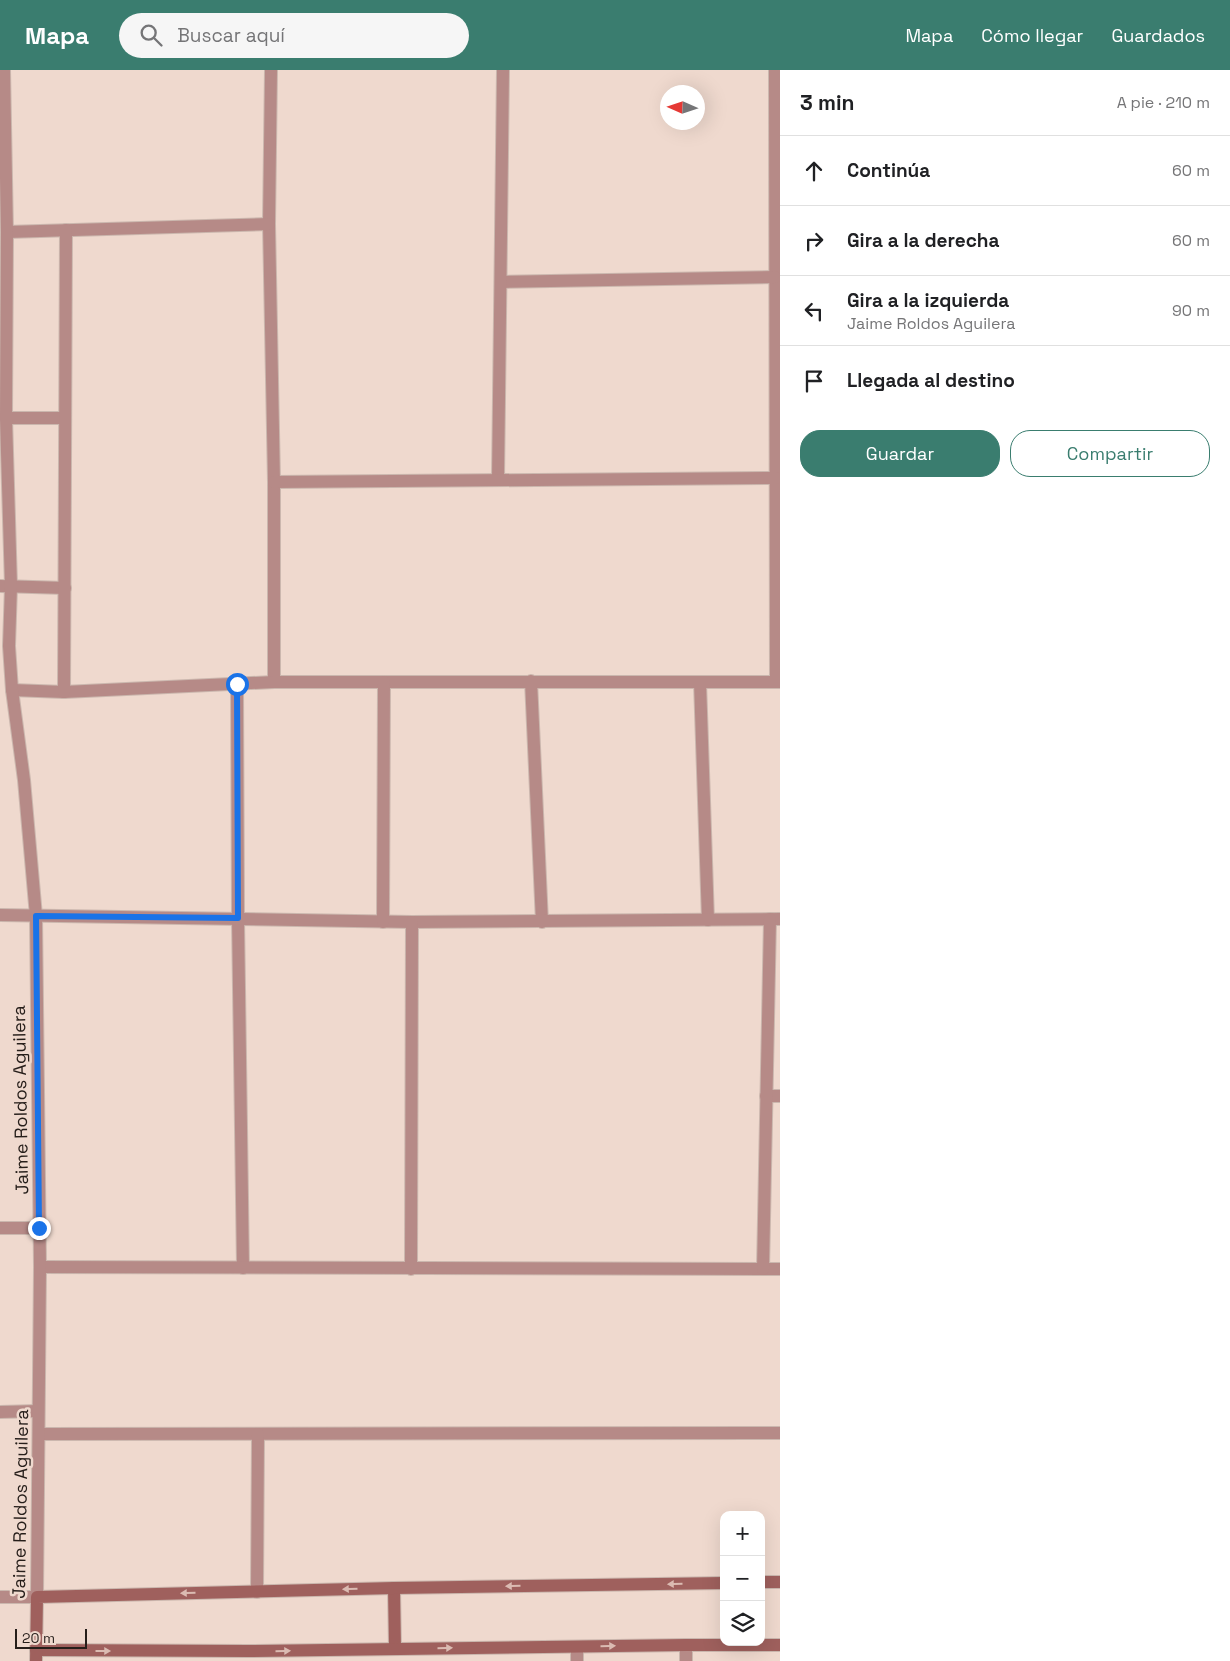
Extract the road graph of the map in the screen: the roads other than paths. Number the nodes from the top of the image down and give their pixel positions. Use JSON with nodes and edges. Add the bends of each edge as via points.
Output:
{"nodes":[{"id":1,"x":4,"y":70,"type":"edge"},
{"id":2,"x":271,"y":70,"type":"edge"},
{"id":3,"x":503,"y":70,"type":"edge"},
{"id":4,"x":775,"y":70,"type":"edge"},
{"id":5,"x":3,"y":168,"type":"edge"},
{"id":6,"x":778,"y":220,"type":"edge"},
{"id":7,"x":269,"y":224,"type":"junction"},
{"id":8,"x":66,"y":230,"type":"junction"},
{"id":9,"x":7,"y":232,"type":"junction"},
{"id":10,"x":775,"y":277,"type":"junction"},
{"id":11,"x":501,"y":282,"type":"junction"},
{"id":12,"x":3,"y":356,"type":"edge"},
{"id":13,"x":6,"y":418,"type":"junction"},
{"id":14,"x":66,"y":418,"type":"junction"},
{"id":15,"x":776,"y":478,"type":"junction"},
{"id":16,"x":498,"y":480,"type":"junction"},
{"id":17,"x":274,"y":482,"type":"junction"},
{"id":18,"x":3,"y":489,"type":"edge"},
{"id":19,"x":5,"y":586,"type":"edge"},
{"id":20,"x":65,"y":588,"type":"junction"},
{"id":21,"x":274,"y":682,"type":"junction"},
{"id":22,"x":384,"y":682,"type":"junction"},
{"id":23,"x":531,"y":682,"type":"junction"},
{"id":24,"x":700,"y":682,"type":"junction"},
{"id":25,"x":778,"y":682,"type":"edge"},
{"id":26,"x":237,"y":684,"type":"junction"},
{"id":27,"x":12,"y":690,"type":"junction"},
{"id":28,"x":64,"y":692,"type":"junction"},
{"id":29,"x":0,"y":915,"type":"edge"},
{"id":30,"x":36,"y":916,"type":"junction"},
{"id":31,"x":238,"y":918,"type":"junction"},
{"id":32,"x":775,"y":919,"type":"edge"},
{"id":33,"x":708,"y":920,"type":"junction"},
{"id":34,"x":383,"y":922,"type":"junction"},
{"id":35,"x":412,"y":922,"type":"junction"},
{"id":36,"x":542,"y":922,"type":"junction"},
{"id":37,"x":766,"y":1096,"type":"junction"},
{"id":38,"x":780,"y":1096,"type":"edge"},
{"id":39,"x":0,"y":1228,"type":"edge"},
{"id":40,"x":39,"y":1228,"type":"junction"},
{"id":41,"x":40,"y":1267,"type":"junction"},
{"id":42,"x":243,"y":1268,"type":"junction"},
{"id":43,"x":411,"y":1269,"type":"junction"},
{"id":44,"x":763,"y":1269,"type":"junction"},
{"id":45,"x":780,"y":1269,"type":"edge"},
{"id":46,"x":38,"y":1411,"type":"junction"},
{"id":47,"x":0,"y":1412,"type":"edge"},
{"id":48,"x":780,"y":1433,"type":"edge"},
{"id":49,"x":39,"y":1434,"type":"junction"},
{"id":50,"x":258,"y":1434,"type":"junction"},
{"id":51,"x":765,"y":1582,"type":"edge"},
{"id":52,"x":780,"y":1582,"type":"edge"},
{"id":53,"x":720,"y":1583,"type":"edge"},
{"id":54,"x":394,"y":1588,"type":"junction"},
{"id":55,"x":256,"y":1592,"type":"junction"},
{"id":56,"x":0,"y":1597,"type":"edge"},
{"id":57,"x":37,"y":1597,"type":"junction"},
{"id":58,"x":686,"y":1645,"type":"junction"},
{"id":59,"x":780,"y":1645,"type":"edge"},
{"id":60,"x":577,"y":1647,"type":"junction"},
{"id":61,"x":395,"y":1649,"type":"junction"},
{"id":62,"x":36,"y":1656,"type":"edge"},
{"id":63,"x":248,"y":1656,"type":"edge"},
{"id":64,"x":577,"y":1661,"type":"edge"},
{"id":65,"x":686,"y":1661,"type":"edge"}],
"edges":[{"from":1,"to":5,"type":"street","name":"Jaime Roldos Aguilera"},
{"from":2,"to":7,"type":"street"},
{"from":3,"to":11,"type":"street"},
{"from":4,"to":6,"type":"street"},
{"from":5,"to":9,"type":"street","name":"Jaime Roldos Aguilera"},
{"from":6,"to":10,"type":"street"},
{"from":7,"to":8,"type":"street"},
{"from":7,"to":17,"type":"street"},
{"from":8,"to":9,"type":"street"},
{"from":8,"to":14,"type":"street"},
{"from":9,"to":12,"type":"street","name":"Jaime Roldos Aguilera"},
{"from":10,"to":11,"type":"street"},
{"from":10,"to":15,"type":"street"},
{"from":11,"to":16,"type":"street"},
{"from":12,"to":13,"type":"street","name":"Jaime Roldos Aguilera"},
{"from":13,"to":14,"type":"street"},
{"from":13,"to":18,"type":"street","name":"Jaime Roldos Aguilera"},
{"from":14,"to":20,"type":"street"},
{"from":15,"to":16,"type":"street"},
{"from":15,"to":25,"type":"street"},
{"from":16,"to":17,"type":"street"},
{"from":17,"to":21,"type":"street"},
{"from":18,"to":19,"type":"street","name":"Jaime Roldos Aguilera"},
{"from":19,"to":20,"type":"street"},
{"from":19,"to":27,"type":"street","name":"Jaime Roldos Aguilera"},
{"from":20,"to":28,"type":"street"},
{"from":21,"to":22,"type":"street"},
{"from":21,"to":26,"type":"street"},
{"from":22,"to":23,"type":"street"},
{"from":22,"to":34,"type":"street"},
{"from":23,"to":24,"type":"street"},
{"from":23,"to":36,"type":"street"},
{"from":24,"to":25,"type":"street"},
{"from":24,"to":33,"type":"street"},
{"from":26,"to":28,"type":"street"},
{"from":26,"to":31,"type":"street"},
{"from":27,"to":28,"type":"street"},
{"from":27,"to":30,"type":"street","name":"Jaime Roldos Aguilera"},
{"from":29,"to":30,"type":"street"},
{"from":30,"to":31,"type":"street"},
{"from":30,"to":40,"type":"street","name":"Jaime Roldos Aguilera"},
{"from":31,"to":34,"type":"street"},
{"from":31,"to":42,"type":"street"},
{"from":32,"to":33,"type":"street"},
{"from":32,"to":37,"type":"street"},
{"from":33,"to":36,"type":"street"},
{"from":34,"to":35,"type":"street"},
{"from":35,"to":36,"type":"street"},
{"from":35,"to":43,"type":"street"},
{"from":37,"to":38,"type":"street"},
{"from":37,"to":44,"type":"street"},
{"from":39,"to":40,"type":"street"},
{"from":40,"to":41,"type":"street","name":"Jaime Roldos Aguilera"},
{"from":41,"to":42,"type":"street"},
{"from":41,"to":46,"type":"street","name":"Jaime Roldos Aguilera"},
{"from":42,"to":43,"type":"street"},
{"from":43,"to":44,"type":"street"},
{"from":44,"to":45,"type":"street"},
{"from":46,"to":47,"type":"street"},
{"from":46,"to":49,"type":"street","name":"Jaime Roldos Aguilera"},
{"from":48,"to":50,"type":"street"},
{"from":49,"to":50,"type":"street"},
{"from":49,"to":57,"type":"street","name":"Jaime Roldos Aguilera"},
{"from":50,"to":55,"type":"street"},
{"from":51,"to":52,"type":"street"},
{"from":53,"to":54,"type":"street","one_way":true},
{"from":54,"to":55,"type":"street","one_way":true},
{"from":54,"to":61,"type":"street"},
{"from":55,"to":57,"type":"street","one_way":true},
{"from":56,"to":57,"type":"street"},
{"from":57,"to":62,"type":"street","name":"Jaime Roldos Aguilera"},
{"from":58,"to":59,"type":"street"},
{"from":60,"to":58,"type":"street","one_way":true},
{"from":58,"to":65,"type":"street"},
{"from":61,"to":60,"type":"street","one_way":true},
{"from":60,"to":64,"type":"street"},
{"from":63,"to":61,"type":"street","one_way":true},
{"from":62,"to":63,"type":"street","one_way":true}]}
